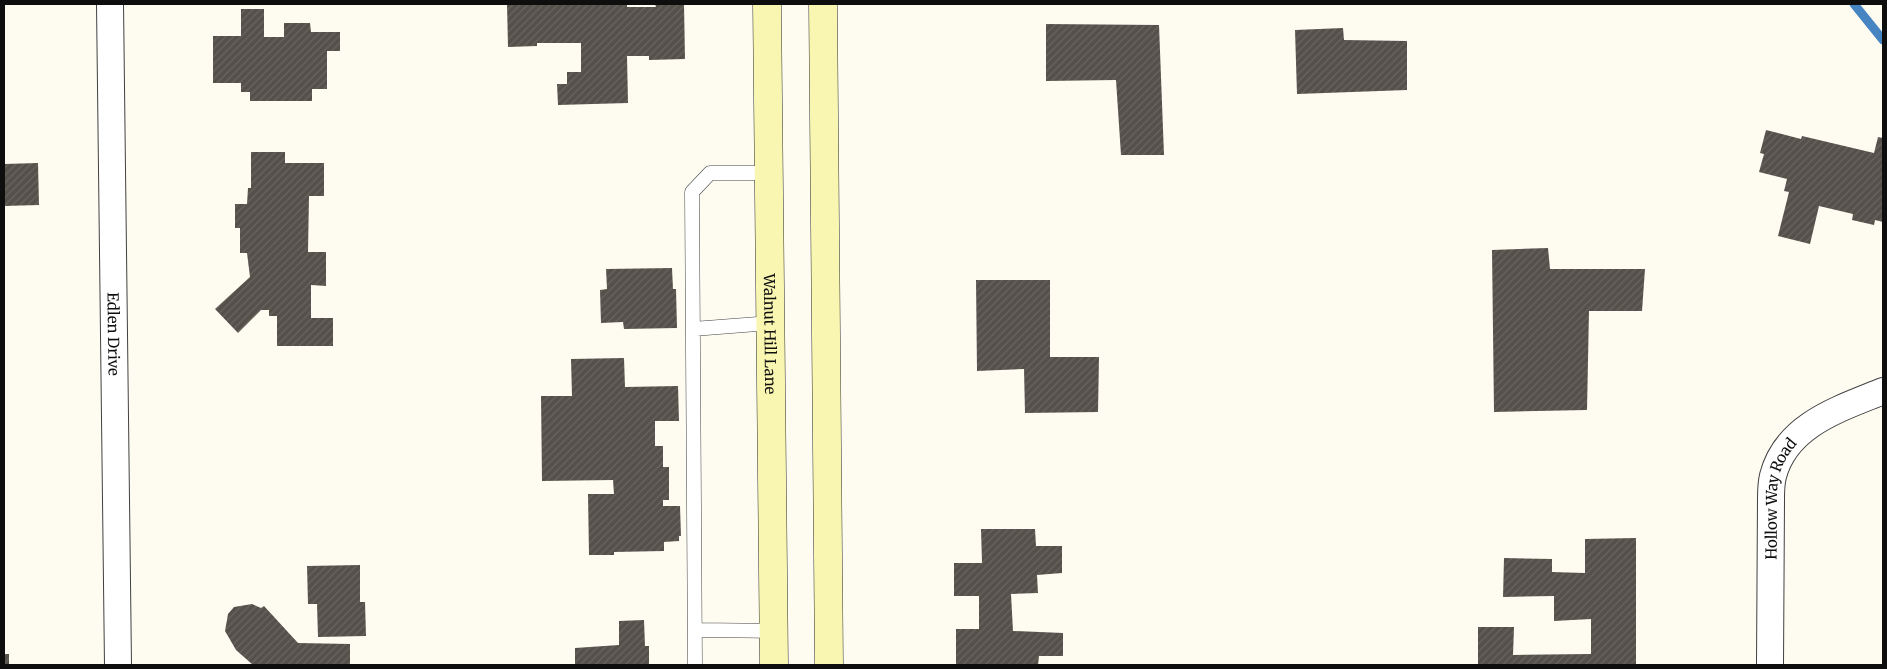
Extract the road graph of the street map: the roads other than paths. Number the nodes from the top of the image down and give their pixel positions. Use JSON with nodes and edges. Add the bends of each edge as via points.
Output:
{"nodes":[{"id":1,"x":110,"y":4,"type":"edge"},
{"id":2,"x":767,"y":4,"type":"edge"},
{"id":3,"x":823,"y":4,"type":"edge"},
{"id":4,"x":769,"y":173,"type":"junction"},
{"id":5,"x":771,"y":323,"type":"junction"},
{"id":6,"x":693,"y":329,"type":"junction"},
{"id":7,"x":1883,"y":391,"type":"edge"},
{"id":8,"x":695,"y":630,"type":"junction"},
{"id":9,"x":774,"y":631,"type":"junction"},
{"id":10,"x":118,"y":665,"type":"edge"},
{"id":11,"x":695,"y":665,"type":"edge"},
{"id":12,"x":774,"y":665,"type":"edge"},
{"id":13,"x":829,"y":665,"type":"edge"},
{"id":14,"x":1770,"y":665,"type":"edge"}],
"edges":[{"from":1,"to":10,"type":"street","name":"Edlen Drive"},
{"from":2,"to":4,"type":"main road","name":"Walnut Hill Lane"},
{"from":3,"to":13,"type":"main road"},
{"from":4,"to":5,"type":"main road","name":"Walnut Hill Lane"},
{"from":4,"to":6,"type":"lane","via":[[710,173],[692,192]]},
{"from":5,"to":6,"type":"lane"},
{"from":5,"to":9,"type":"main road","name":"Walnut Hill Lane"},
{"from":6,"to":8,"type":"lane"},
{"from":7,"to":14,"type":"street","name":"Hollow Way Road","via":[[1810,424],[1789,443],[1778,461],[1772,478],[1771,499]]},
{"from":8,"to":9,"type":"lane"},
{"from":8,"to":11,"type":"lane"},
{"from":9,"to":12,"type":"main road","name":"Walnut Hill Lane"}]}
